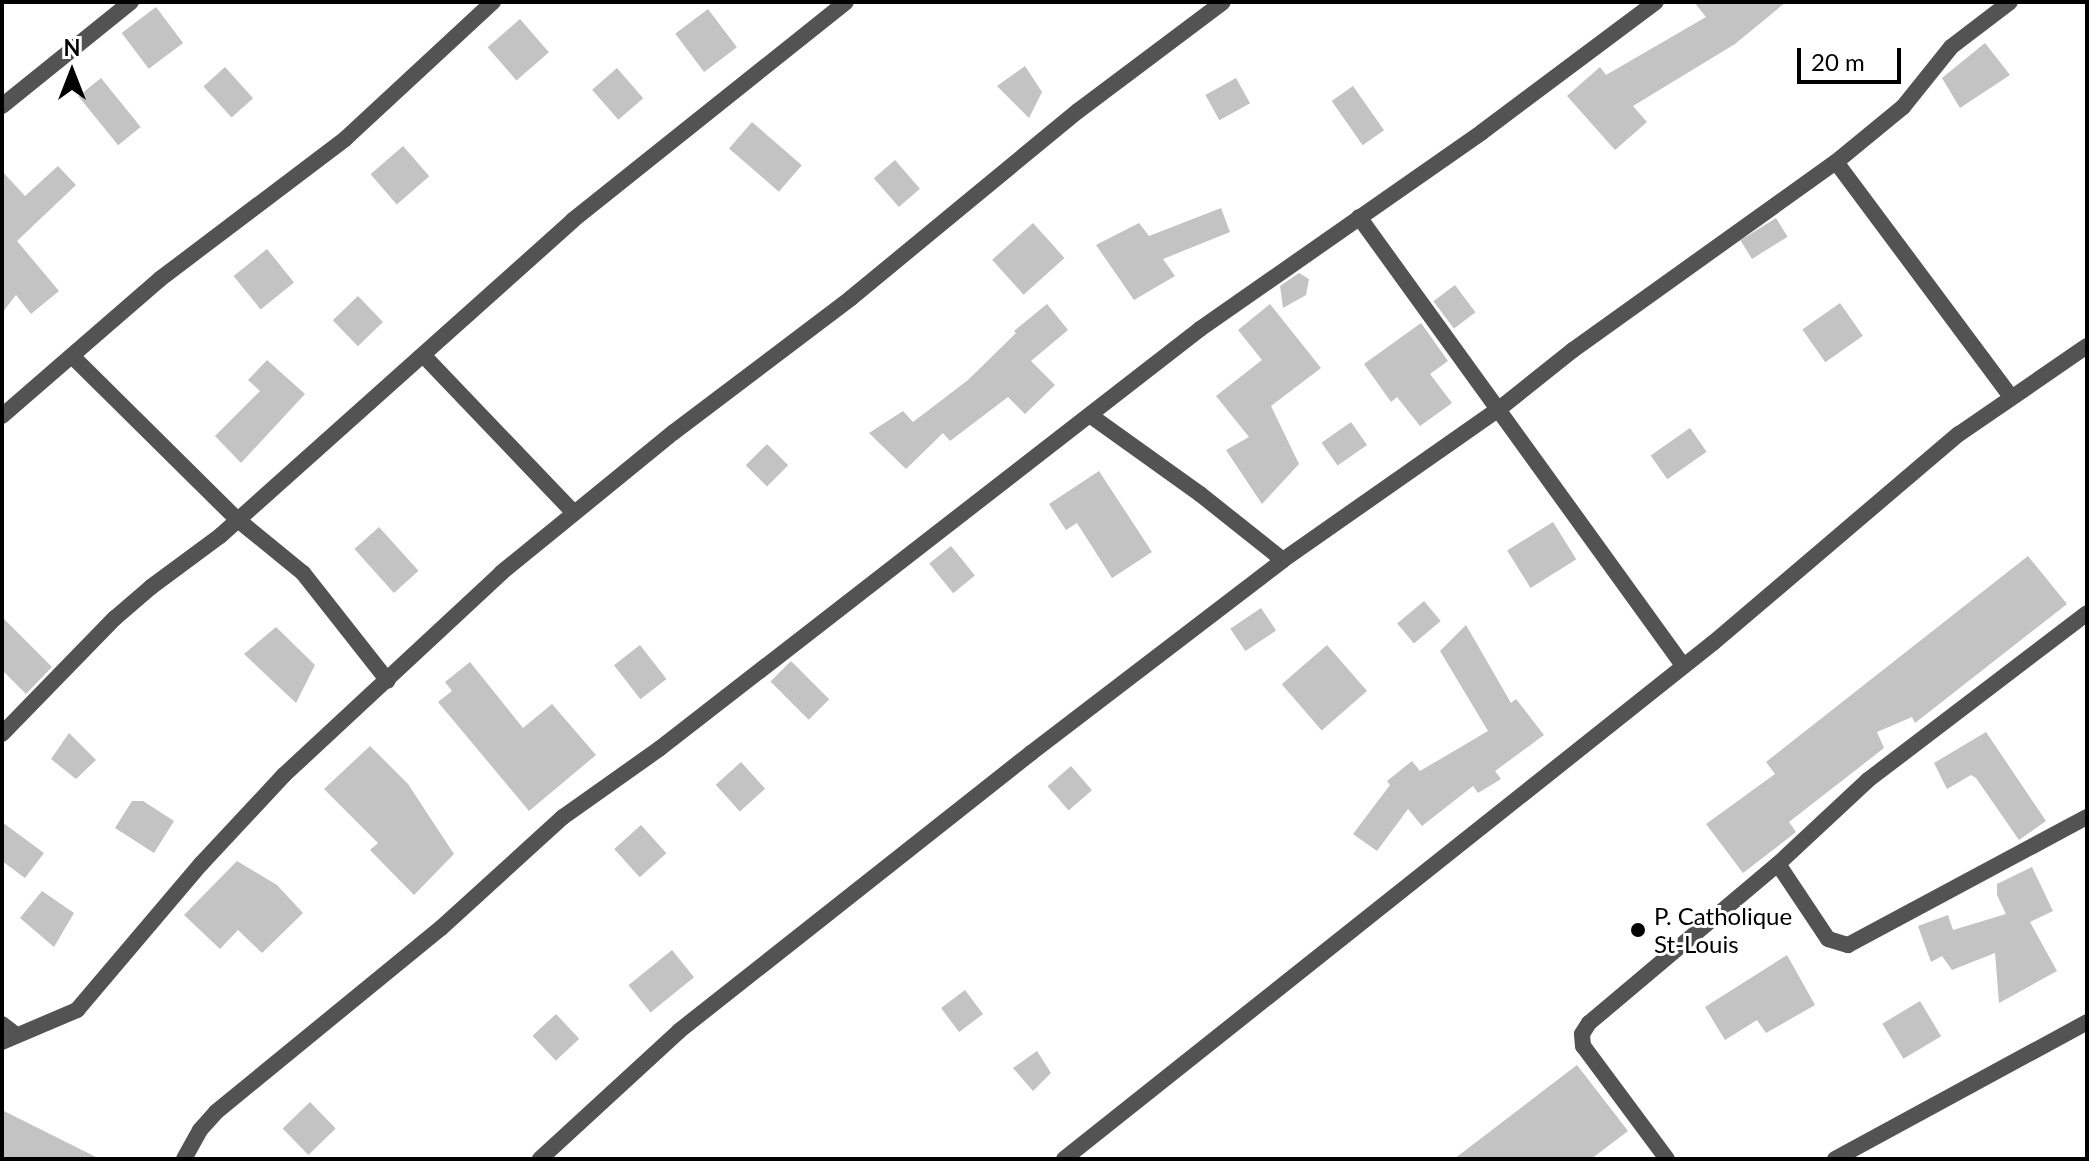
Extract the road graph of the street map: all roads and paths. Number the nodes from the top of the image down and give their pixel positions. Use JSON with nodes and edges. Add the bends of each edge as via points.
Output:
{"nodes":[{"id":1,"x":131,"y":2,"type":"edge"},
{"id":2,"x":493,"y":2,"type":"edge"},
{"id":3,"x":846,"y":2,"type":"edge"},
{"id":4,"x":1223,"y":2,"type":"edge"},
{"id":5,"x":1656,"y":2,"type":"edge"},
{"id":6,"x":2010,"y":2,"type":"edge"},
{"id":7,"x":2,"y":106,"type":"edge"},
{"id":8,"x":1836,"y":162,"type":"junction"},
{"id":9,"x":1359,"y":217,"type":"junction"},
{"id":10,"x":2087,"y":346,"type":"edge"},
{"id":11,"x":424,"y":356,"type":"junction"},
{"id":12,"x":73,"y":357,"type":"junction"},
{"id":13,"x":2011,"y":397,"type":"junction"},
{"id":14,"x":1499,"y":409,"type":"junction"},
{"id":15,"x":2,"y":416,"type":"edge"},
{"id":16,"x":1091,"y":416,"type":"junction"},
{"id":17,"x":574,"y":513,"type":"junction"},
{"id":18,"x":238,"y":520,"type":"junction"},
{"id":19,"x":1283,"y":560,"type":"junction"},
{"id":20,"x":2087,"y":613,"type":"edge"},
{"id":21,"x":1682,"y":664,"type":"junction"},
{"id":22,"x":388,"y":681,"type":"junction"},
{"id":23,"x":2,"y":734,"type":"edge"},
{"id":24,"x":2087,"y":817,"type":"edge"},
{"id":25,"x":1778,"y":864,"type":"junction"},
{"id":26,"x":2087,"y":1022,"type":"edge"},
{"id":27,"x":6,"y":1033,"type":"edge"},
{"id":28,"x":184,"y":1159,"type":"edge"},
{"id":29,"x":540,"y":1159,"type":"edge"},
{"id":30,"x":1064,"y":1159,"type":"edge"},
{"id":31,"x":1667,"y":1159,"type":"edge"},
{"id":32,"x":1835,"y":1159,"type":"edge"}],
"edges":[{"from":1,"to":7,"type":"street"},
{"from":2,"to":12,"type":"street","via":[[345,139],[160,279]]},
{"from":3,"to":11,"type":"street","via":[[573,220]]},
{"from":4,"to":17,"type":"street","via":[[1078,111],[851,298]]},
{"from":5,"to":9,"type":"street"},
{"from":6,"to":8,"type":"street","via":[[1951,47],[1903,107]]},
{"from":8,"to":13,"type":"street"},
{"from":8,"to":14,"type":"street"},
{"from":9,"to":14,"type":"street"},
{"from":9,"to":16,"type":"street","via":[[1200,329]]},
{"from":10,"to":13,"type":"street"},
{"from":11,"to":17,"type":"street"},
{"from":11,"to":18,"type":"street"},
{"from":12,"to":15,"type":"street"},
{"from":12,"to":18,"type":"street"},
{"from":13,"to":21,"type":"street","via":[[1959,434]]},
{"from":14,"to":19,"type":"street"},
{"from":14,"to":21,"type":"street"},
{"from":16,"to":19,"type":"street"},
{"from":16,"to":28,"type":"street","via":[[563,817],[441,928],[216,1112]]},
{"from":17,"to":22,"type":"street","via":[[501,573]]},
{"from":18,"to":22,"type":"street","via":[[303,573]]},
{"from":18,"to":23,"type":"street","via":[[115,618]]},
{"from":19,"to":29,"type":"street","via":[[679,1031]]},
{"from":20,"to":25,"type":"street","via":[[1868,780]]},
{"from":21,"to":30,"type":"street"},
{"from":22,"to":27,"type":"street","via":[[284,775],[77,1010]]},
{"from":24,"to":25,"type":"street","via":[[1848,945],[1828,939]]},
{"from":25,"to":31,"type":"street","via":[[1582,1034],[1587,1053]]},
{"from":26,"to":32,"type":"street"}]}
